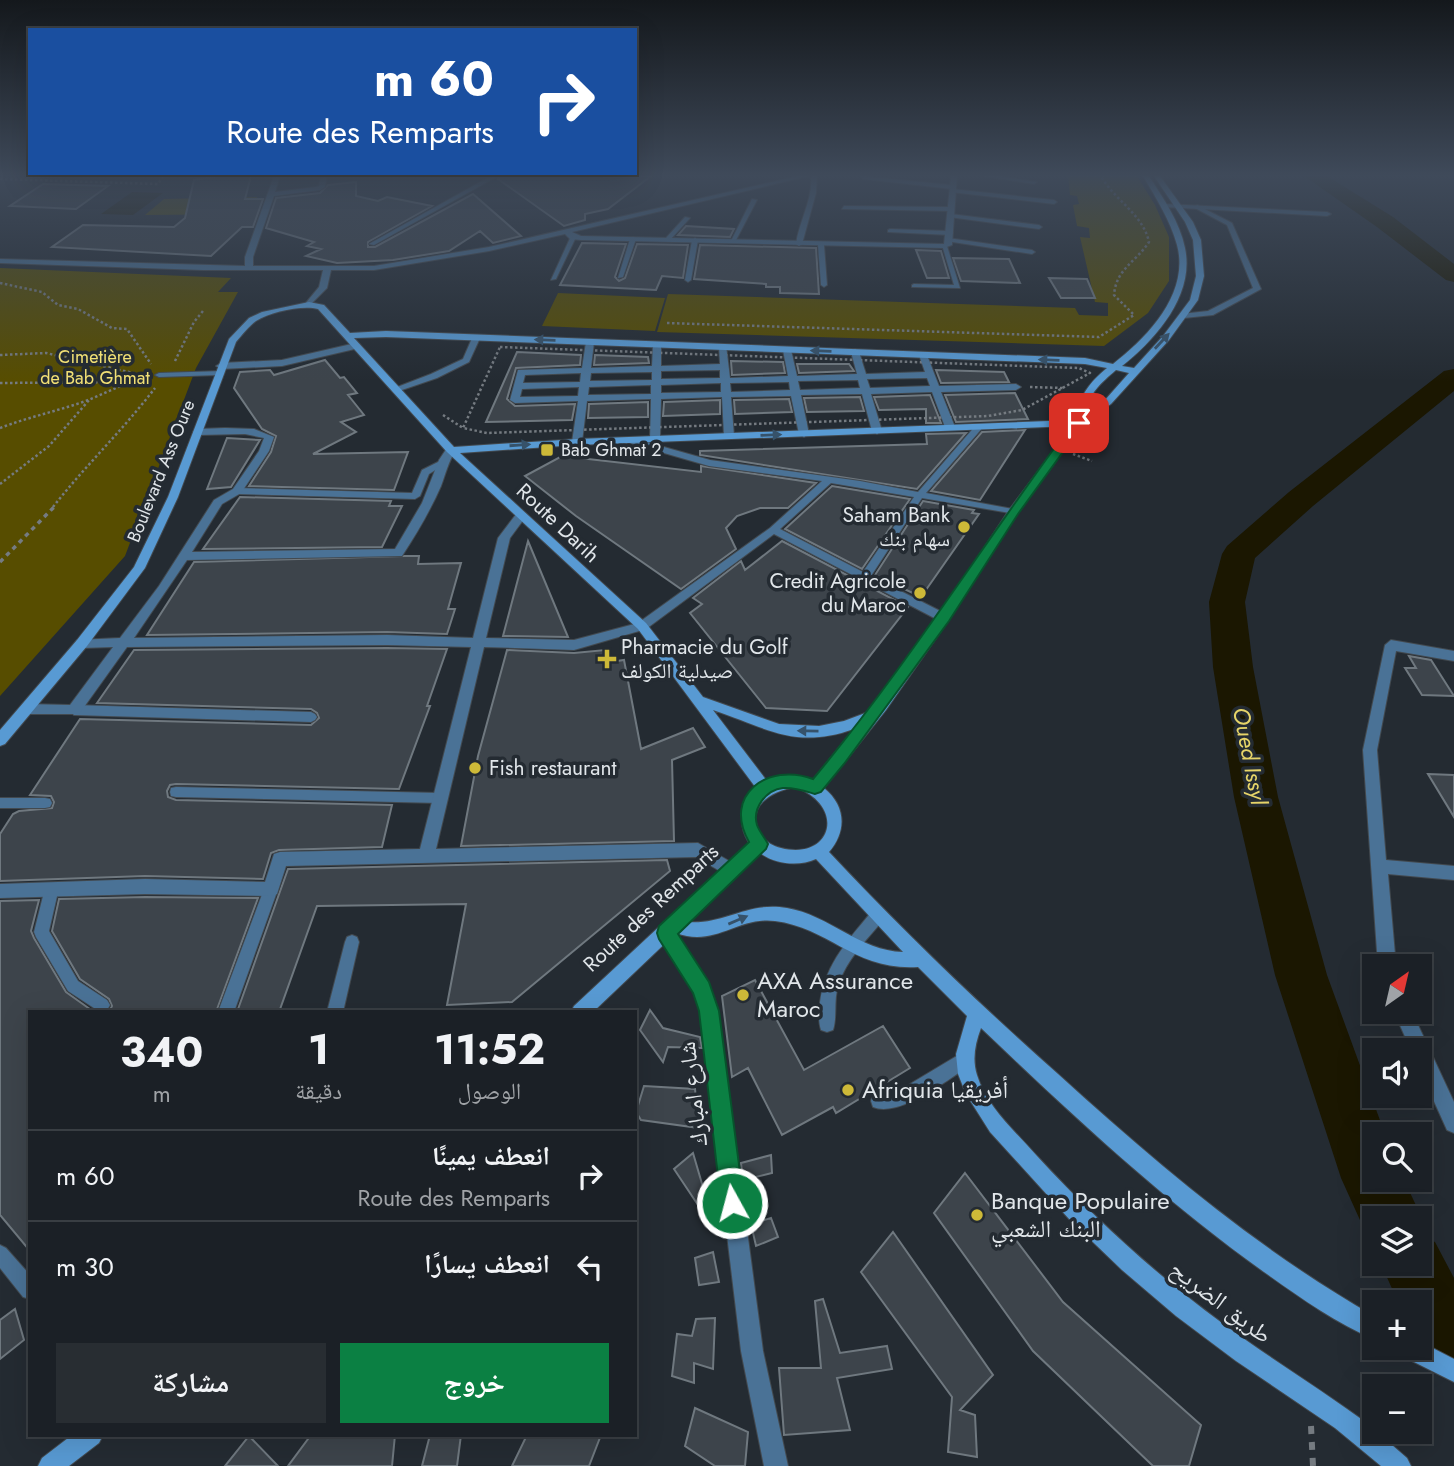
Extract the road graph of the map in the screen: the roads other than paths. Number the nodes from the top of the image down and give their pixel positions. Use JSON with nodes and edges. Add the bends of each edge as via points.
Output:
{"nodes":[{"id":1,"x":256,"y":244,"type":"edge"},
{"id":2,"x":504,"y":244,"type":"edge"},
{"id":3,"x":569,"y":244,"type":"edge"},
{"id":4,"x":631,"y":244,"type":"edge"},
{"id":5,"x":694,"y":244,"type":"edge"},
{"id":6,"x":808,"y":244,"type":"edge"},
{"id":7,"x":836,"y":244,"type":"edge"},
{"id":8,"x":948,"y":244,"type":"edge"},
{"id":9,"x":978,"y":244,"type":"edge"},
{"id":10,"x":1181,"y":244,"type":"edge"},
{"id":11,"x":1196,"y":244,"type":"edge"},
{"id":12,"x":1238,"y":244,"type":"edge"},
{"id":13,"x":821,"y":245,"type":"junction"},
{"id":14,"x":1032,"y":252,"type":"dead end"},
{"id":15,"x":0,"y":261,"type":"edge"},
{"id":16,"x":249,"y":267,"type":"junction"},
{"id":17,"x":325,"y":273,"type":"junction"},
{"id":18,"x":620,"y":277,"type":"dead end"},
{"id":19,"x":553,"y":279,"type":"dead end"},
{"id":20,"x":688,"y":280,"type":"dead end"},
{"id":21,"x":824,"y":285,"type":"dead end"},
{"id":22,"x":914,"y":286,"type":"dead end"},
{"id":23,"x":309,"y":304,"type":"junction"},
{"id":24,"x":1184,"y":316,"type":"junction"},
{"id":25,"x":347,"y":336,"type":"junction"},
{"id":26,"x":476,"y":338,"type":"junction"},
{"id":27,"x":590,"y":342,"type":"junction"},
{"id":28,"x":657,"y":345,"type":"junction"},
{"id":29,"x":356,"y":346,"type":"junction"},
{"id":30,"x":723,"y":347,"type":"junction"},
{"id":31,"x":787,"y":350,"type":"junction"},
{"id":32,"x":855,"y":352,"type":"junction"},
{"id":33,"x":923,"y":355,"type":"junction"},
{"id":34,"x":1116,"y":365,"type":"junction"},
{"id":35,"x":724,"y":367,"type":"junction"},
{"id":36,"x":220,"y":369,"type":"junction"},
{"id":37,"x":656,"y":369,"type":"junction"},
{"id":38,"x":1134,"y":370,"type":"junction"},
{"id":39,"x":586,"y":371,"type":"junction"},
{"id":40,"x":156,"y":375,"type":"road end"},
{"id":41,"x":930,"y":375,"type":"junction"},
{"id":42,"x":862,"y":376,"type":"junction"},
{"id":43,"x":793,"y":378,"type":"junction"},
{"id":44,"x":725,"y":381,"type":"junction"},
{"id":45,"x":656,"y":383,"type":"junction"},
{"id":46,"x":584,"y":384,"type":"junction"},
{"id":47,"x":518,"y":386,"type":"junction"},
{"id":48,"x":1016,"y":387,"type":"road end"},
{"id":49,"x":396,"y":389,"type":"junction"},
{"id":50,"x":935,"y":389,"type":"junction"},
{"id":51,"x":866,"y":390,"type":"junction"},
{"id":52,"x":796,"y":392,"type":"junction"},
{"id":53,"x":726,"y":395,"type":"junction"},
{"id":54,"x":656,"y":397,"type":"junction"},
{"id":55,"x":583,"y":399,"type":"junction"},
{"id":56,"x":1079,"y":423,"type":"junction"},
{"id":57,"x":980,"y":426,"type":"junction"},
{"id":58,"x":950,"y":427,"type":"junction"},
{"id":59,"x":877,"y":431,"type":"junction"},
{"id":60,"x":198,"y":432,"type":"junction"},
{"id":61,"x":804,"y":434,"type":"junction"},
{"id":62,"x":729,"y":436,"type":"junction"},
{"id":63,"x":655,"y":439,"type":"junction"},
{"id":64,"x":629,"y":440,"type":"junction"},
{"id":65,"x":577,"y":442,"type":"junction"},
{"id":66,"x":452,"y":450,"type":"junction"},
{"id":67,"x":440,"y":464,"type":"junction"},
{"id":68,"x":829,"y":480,"type":"junction"},
{"id":69,"x":237,"y":491,"type":"junction"},
{"id":70,"x":919,"y":496,"type":"junction"},
{"id":71,"x":1013,"y":512,"type":"junction"},
{"id":72,"x":521,"y":516,"type":"junction"},
{"id":73,"x":773,"y":530,"type":"junction"},
{"id":74,"x":183,"y":556,"type":"junction"},
{"id":75,"x":866,"y":576,"type":"junction"},
{"id":76,"x":944,"y":618,"type":"junction"},
{"id":77,"x":642,"y":626,"type":"junction"},
{"id":78,"x":123,"y":642,"type":"junction"},
{"id":79,"x":82,"y":643,"type":"junction"},
{"id":80,"x":476,"y":643,"type":"junction"},
{"id":81,"x":1454,"y":656,"type":"edge"},
{"id":82,"x":700,"y":702,"type":"junction"},
{"id":83,"x":26,"y":709,"type":"junction"},
{"id":84,"x":74,"y":710,"type":"junction"},
{"id":85,"x":873,"y":715,"type":"junction"},
{"id":86,"x":311,"y":717,"type":"dead end"},
{"id":87,"x":0,"y":740,"type":"edge"},
{"id":88,"x":764,"y":788,"type":"junction"},
{"id":89,"x":815,"y":788,"type":"junction"},
{"id":90,"x":176,"y":792,"type":"dead end"},
{"id":91,"x":439,"y":798,"type":"junction"},
{"id":92,"x":0,"y":803,"type":"edge"},
{"id":93,"x":45,"y":803,"type":"dead end"},
{"id":94,"x":759,"y":844,"type":"junction"},
{"id":95,"x":818,"y":851,"type":"junction"},
{"id":96,"x":426,"y":856,"type":"junction"},
{"id":97,"x":1378,"y":866,"type":"junction"},
{"id":98,"x":730,"y":870,"type":"junction"},
{"id":99,"x":1454,"y":873,"type":"edge"},
{"id":100,"x":271,"y":889,"type":"junction"},
{"id":101,"x":0,"y":891,"type":"edge"},
{"id":102,"x":51,"y":892,"type":"junction"},
{"id":103,"x":878,"y":915,"type":"junction"},
{"id":104,"x":670,"y":929,"type":"junction"},
{"id":105,"x":352,"y":943,"type":"dead end"},
{"id":106,"x":853,"y":946,"type":"junction"},
{"id":107,"x":1386,"y":954,"type":"edge"},
{"id":108,"x":922,"y":959,"type":"junction"},
{"id":109,"x":102,"y":1005,"type":"dead end"},
{"id":110,"x":227,"y":1010,"type":"edge"},
{"id":111,"x":335,"y":1010,"type":"edge"},
{"id":112,"x":582,"y":1010,"type":"edge"},
{"id":113,"x":977,"y":1014,"type":"junction"},
{"id":114,"x":827,"y":1024,"type":"dead end"},
{"id":115,"x":1409,"y":1024,"type":"edge"},
{"id":116,"x":965,"y":1059,"type":"junction"},
{"id":117,"x":879,"y":1101,"type":"dead end"},
{"id":118,"x":1454,"y":1123,"type":"edge"},
{"id":119,"x":0,"y":1254,"type":"edge"},
{"id":120,"x":28,"y":1288,"type":"edge"},
{"id":121,"x":1362,"y":1321,"type":"edge"},
{"id":122,"x":1432,"y":1360,"type":"edge"},
{"id":123,"x":1454,"y":1371,"type":"edge"},
{"id":124,"x":88,"y":1437,"type":"edge"},
{"id":125,"x":50,"y":1466,"type":"edge"},
{"id":126,"x":776,"y":1466,"type":"edge"},
{"id":127,"x":1399,"y":1466,"type":"edge"}],
"edges":[{"from":1,"to":16,"type":"street"},
{"from":2,"to":17,"type":"street"},
{"from":3,"to":19,"type":"lane"},
{"from":4,"to":18,"type":"lane"},
{"from":5,"to":20,"type":"lane"},
{"from":6,"to":13,"type":"street"},
{"from":7,"to":13,"type":"street"},
{"from":8,"to":22,"type":"lane","via":[[958,287]]},
{"from":9,"to":14,"type":"lane"},
{"from":10,"to":34,"type":"street","via":[[1182,285],[1161,319]]},
{"from":11,"to":24,"type":"street","via":[[1200,276]]},
{"from":12,"to":24,"type":"lane","via":[[1257,289],[1210,313]]},
{"from":13,"to":21,"type":"lane"},
{"from":15,"to":16,"type":"street"},
{"from":16,"to":17,"type":"street"},
{"from":17,"to":23,"type":"street","via":[[320,293]]},
{"from":23,"to":25,"type":"street","name":"Route Darih","via":[[321,307]]},
{"from":23,"to":36,"type":"street","name":"Boulevard Ass Oure","via":[[252,320],[232,341]]},
{"from":38,"to":24,"type":"street","one_way":true},
{"from":25,"to":26,"type":"street"},
{"from":25,"to":29,"type":"street","name":"Route Darih"},
{"from":27,"to":26,"type":"street","one_way":true},
{"from":26,"to":49,"type":"lane","via":[[466,360]]},
{"from":27,"to":28,"type":"street"},
{"from":27,"to":39,"type":"street"},
{"from":28,"to":30,"type":"street"},
{"from":28,"to":37,"type":"street"},
{"from":29,"to":36,"type":"street","via":[[282,363]]},
{"from":29,"to":49,"type":"street","name":"Route Darih"},
{"from":30,"to":31,"type":"street"},
{"from":30,"to":35,"type":"street"},
{"from":32,"to":31,"type":"street","one_way":true},
{"from":31,"to":43,"type":"street"},
{"from":32,"to":33,"type":"street"},
{"from":32,"to":42,"type":"street"},
{"from":34,"to":33,"type":"street","one_way":true},
{"from":33,"to":41,"type":"street"},
{"from":34,"to":38,"type":"street"},
{"from":34,"to":56,"type":"street","via":[[1085,396]]},
{"from":35,"to":37,"type":"street"},
{"from":35,"to":44,"type":"street"},
{"from":36,"to":40,"type":"lane"},
{"from":36,"to":60,"type":"street","name":"Boulevard Ass Oure"},
{"from":37,"to":39,"type":"street"},
{"from":37,"to":45,"type":"street"},
{"from":38,"to":56,"type":"street","via":[[1108,402]]},
{"from":39,"to":46,"type":"street"},
{"from":39,"to":47,"type":"street","via":[[521,372]]},
{"from":41,"to":42,"type":"street"},
{"from":41,"to":50,"type":"street"},
{"from":42,"to":43,"type":"street"},
{"from":42,"to":51,"type":"street"},
{"from":43,"to":44,"type":"street"},
{"from":43,"to":52,"type":"street"},
{"from":44,"to":45,"type":"street"},
{"from":44,"to":53,"type":"street"},
{"from":45,"to":46,"type":"street"},
{"from":45,"to":54,"type":"street"},
{"from":46,"to":47,"type":"street"},
{"from":46,"to":55,"type":"street"},
{"from":47,"to":55,"type":"street","via":[[515,400]]},
{"from":48,"to":50,"type":"street"},
{"from":49,"to":66,"type":"street","name":"Route Darih"},
{"from":50,"to":51,"type":"street"},
{"from":50,"to":58,"type":"street"},
{"from":51,"to":52,"type":"street"},
{"from":51,"to":59,"type":"street"},
{"from":52,"to":53,"type":"street"},
{"from":52,"to":61,"type":"street"},
{"from":53,"to":54,"type":"street"},
{"from":53,"to":62,"type":"street"},
{"from":54,"to":55,"type":"street"},
{"from":54,"to":63,"type":"street"},
{"from":55,"to":65,"type":"street"},
{"from":56,"to":57,"type":"street"},
{"from":56,"to":71,"type":"street"},
{"from":57,"to":58,"type":"street"},
{"from":57,"to":70,"type":"lane"},
{"from":58,"to":59,"type":"street"},
{"from":59,"to":61,"type":"street"},
{"from":60,"to":69,"type":"street","via":[[234,430],[268,437],[264,451]]},
{"from":60,"to":79,"type":"street","name":"Boulevard Ass Oure","via":[[139,568]]},
{"from":62,"to":61,"type":"street","one_way":true},
{"from":62,"to":63,"type":"street"},
{"from":63,"to":64,"type":"street"},
{"from":64,"to":65,"type":"street"},
{"from":64,"to":68,"type":"lane","via":[[709,463]]},
{"from":66,"to":65,"type":"street","one_way":true},
{"from":66,"to":67,"type":"street"},
{"from":66,"to":72,"type":"street","name":"Route Darih"},
{"from":67,"to":69,"type":"lane","via":[[425,472],[415,496]]},
{"from":67,"to":74,"type":"street","via":[[438,480],[398,553]]},
{"from":68,"to":70,"type":"lane"},
{"from":68,"to":73,"type":"lane"},
{"from":69,"to":74,"type":"street","via":[[218,502]]},
{"from":70,"to":71,"type":"lane"},
{"from":70,"to":75,"type":"lane"},
{"from":71,"to":76,"type":"street"},
{"from":72,"to":77,"type":"street","name":"Route Darih"},
{"from":72,"to":80,"type":"street","via":[[504,538]]},
{"from":73,"to":75,"type":"lane"},
{"from":73,"to":77,"type":"lane"},
{"from":74,"to":78,"type":"street"},
{"from":75,"to":76,"type":"lane"},
{"from":76,"to":85,"type":"street"},
{"from":77,"to":80,"type":"street","via":[[574,645]]},
{"from":77,"to":82,"type":"street","name":"Route Darih"},
{"from":78,"to":79,"type":"street"},
{"from":78,"to":80,"type":"street"},
{"from":78,"to":84,"type":"street"},
{"from":79,"to":83,"type":"street","name":"Boulevard Ass Oure"},
{"from":80,"to":91,"type":"street"},
{"from":81,"to":97,"type":"street","via":[[1391,645],[1370,750]]},
{"from":85,"to":82,"type":"street","one_way":true,"via":[[843,728],[803,732],[769,727],[723,706]]},
{"from":82,"to":88,"type":"street","name":"Route Darih"},
{"from":83,"to":84,"type":"street"},
{"from":83,"to":87,"type":"street","name":"Boulevard Ass Oure"},
{"from":84,"to":86,"type":"lane"},
{"from":85,"to":89,"type":"street"},
{"from":88,"to":89,"type":"street","via":[[795,781]]},
{"from":88,"to":94,"type":"street","via":[[747,814]]},
{"from":89,"to":95,"type":"street","via":[[832,803],[836,824],[827,844]]},
{"from":90,"to":91,"type":"lane"},
{"from":91,"to":96,"type":"street"},
{"from":92,"to":93,"type":"lane"},
{"from":94,"to":95,"type":"street","via":[[788,857]]},
{"from":94,"to":98,"type":"street","name":"Route des Remparts"},
{"from":95,"to":103,"type":"street"},
{"from":96,"to":98,"type":"street","via":[[698,850]]},
{"from":96,"to":100,"type":"street","via":[[279,859]]},
{"from":97,"to":99,"type":"street"},
{"from":97,"to":107,"type":"street"},
{"from":98,"to":104,"type":"street","name":"Route des Remparts"},
{"from":100,"to":102,"type":"street","via":[[193,886]]},
{"from":100,"to":110,"type":"lane"},
{"from":101,"to":102,"type":"street"},
{"from":102,"to":109,"type":"lane","via":[[41,932],[73,986]]},
{"from":103,"to":106,"type":"lane"},
{"from":103,"to":108,"type":"street"},
{"from":104,"to":106,"type":"street","one_way":true,"via":[[713,931],[754,914],[772,913],[806,922]]},
{"from":104,"to":112,"type":"street","name":"Route des Remparts"},
{"from":104,"to":126,"type":"street","name":"شارع امبارك","via":[[709,1011],[742,1286]]},
{"from":105,"to":111,"type":"lane"},
{"from":106,"to":108,"type":"street","via":[[890,961]]},
{"from":106,"to":114,"type":"lane","via":[[834,969],[826,1001]]},
{"from":108,"to":113,"type":"street"},
{"from":113,"to":116,"type":"street"},
{"from":113,"to":121,"type":"street","via":[[1160,1180],[1266,1263]]},
{"from":115,"to":118,"type":"street"},
{"from":116,"to":117,"type":"lane","via":[[902,1098]]},
{"from":116,"to":127,"type":"street","name":"طريق الضريح","via":[[987,1112],[1102,1240],[1170,1299]]},
{"from":119,"to":120,"type":"lane"},
{"from":122,"to":123,"type":"street"},
{"from":124,"to":125,"type":"street"}]}
